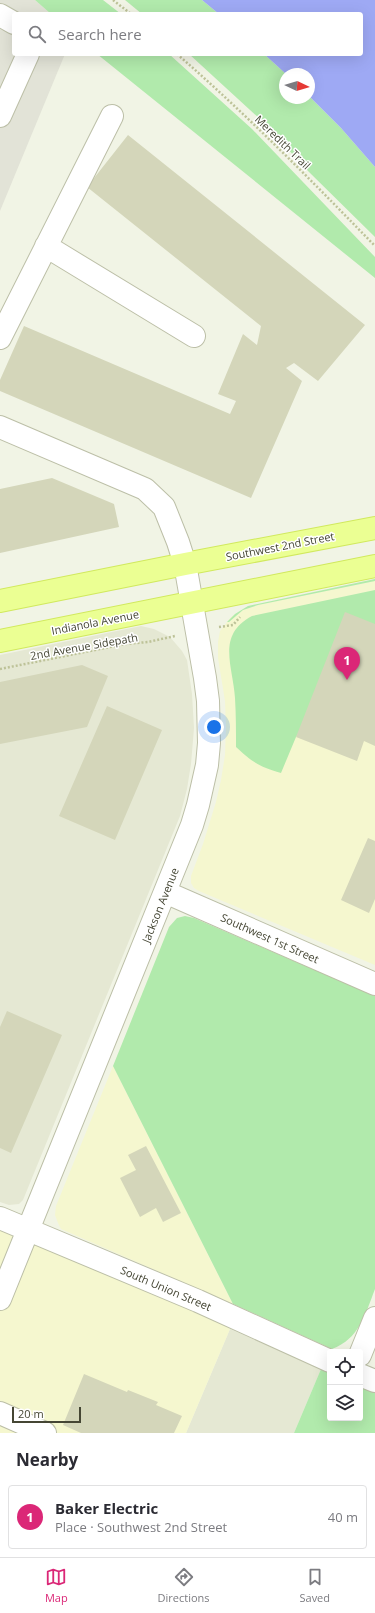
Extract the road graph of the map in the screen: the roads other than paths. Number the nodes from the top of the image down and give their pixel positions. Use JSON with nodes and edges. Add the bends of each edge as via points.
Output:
{"nodes":[{"id":1,"x":0,"y":15,"type":"edge"},
{"id":2,"x":12,"y":22,"type":"edge"},
{"id":3,"x":27,"y":56,"type":"edge"},
{"id":4,"x":0,"y":116,"type":"edge"},
{"id":5,"x":112,"y":116,"type":"dead end"},
{"id":6,"x":46,"y":246,"type":"junction"},
{"id":7,"x":194,"y":336,"type":"dead end"},
{"id":8,"x":0,"y":338,"type":"edge"},
{"id":9,"x":0,"y":427,"type":"edge"},
{"id":10,"x":375,"y":528,"type":"edge"},
{"id":11,"x":185,"y":564,"type":"junction"},
{"id":12,"x":375,"y":566,"type":"edge"},
{"id":13,"x":0,"y":601,"type":"edge"},
{"id":14,"x":191,"y":603,"type":"junction"},
{"id":15,"x":0,"y":641,"type":"edge"},
{"id":16,"x":165,"y":892,"type":"junction"},
{"id":17,"x":375,"y":984,"type":"edge"},
{"id":18,"x":0,"y":1218,"type":"edge"},
{"id":19,"x":29,"y":1230,"type":"junction"},
{"id":20,"x":0,"y":1299,"type":"edge"},
{"id":21,"x":375,"y":1318,"type":"edge"},
{"id":22,"x":362,"y":1349,"type":"edge"},
{"id":23,"x":327,"y":1360,"type":"edge"},
{"id":24,"x":363,"y":1376,"type":"edge"},
{"id":25,"x":375,"y":1381,"type":"edge"},
{"id":26,"x":0,"y":1413,"type":"edge"},
{"id":27,"x":45,"y":1433,"type":"edge"}],
"edges":[{"from":1,"to":2,"type":"street"},
{"from":3,"to":4,"type":"street"},
{"from":5,"to":6,"type":"street"},
{"from":6,"to":7,"type":"street"},
{"from":6,"to":8,"type":"street"},
{"from":9,"to":11,"type":"street","name":"Jackson Avenue","via":[[145,489],[164,507]]},
{"from":10,"to":11,"type":"main road","name":"Southwest 2nd Street"},
{"from":11,"to":13,"type":"main road"},
{"from":11,"to":14,"type":"street","name":"Jackson Avenue"},
{"from":12,"to":14,"type":"main road"},
{"from":14,"to":15,"type":"main road","name":"Indianola Avenue"},
{"from":14,"to":16,"type":"street","name":"Jackson Avenue","via":[[208,700],[208,750],[196,812]]},
{"from":16,"to":17,"type":"street","name":"Southwest 1st Street"},
{"from":16,"to":19,"type":"street","name":"Jackson Avenue"},
{"from":18,"to":19,"type":"street","name":"South Union Street"},
{"from":19,"to":20,"type":"street","name":"Jackson Avenue"},
{"from":19,"to":23,"type":"street","name":"South Union Street","via":[[191,1298]]},
{"from":21,"to":22,"type":"street"},
{"from":24,"to":25,"type":"street"},
{"from":26,"to":27,"type":"street"}]}
